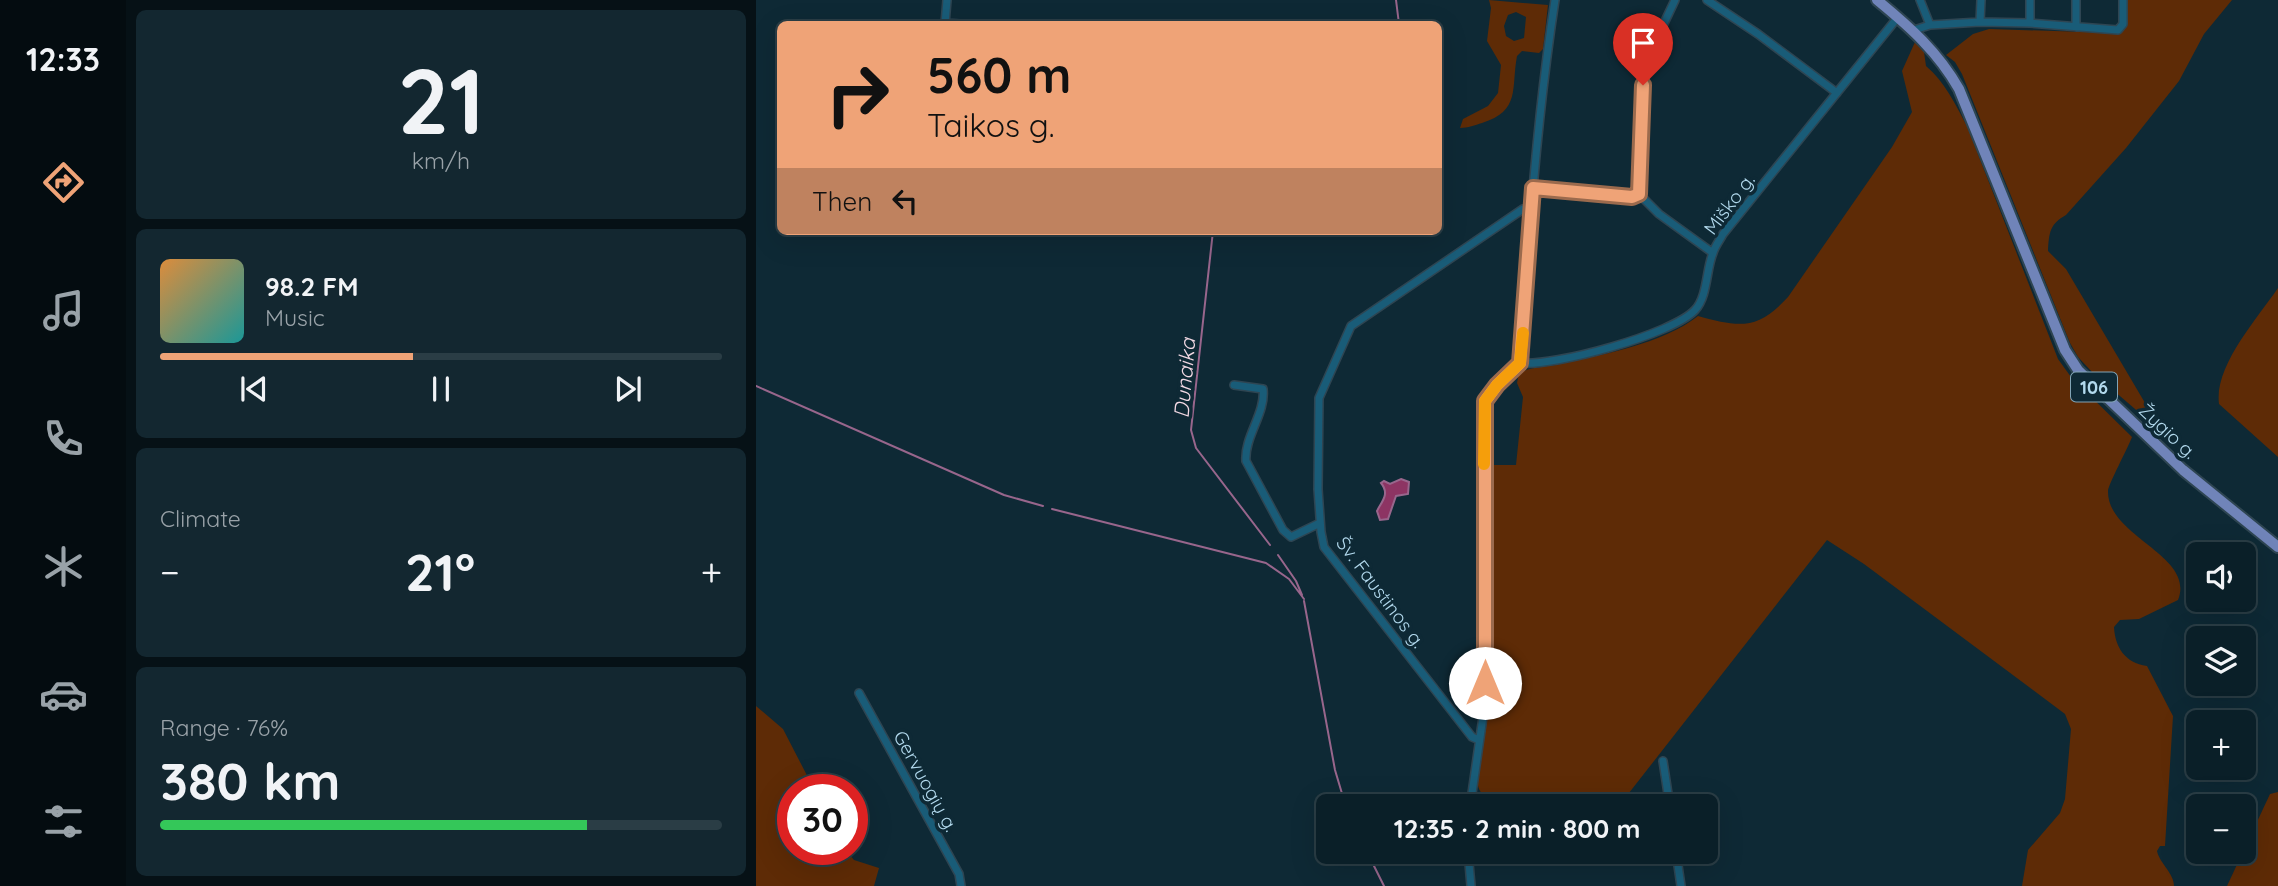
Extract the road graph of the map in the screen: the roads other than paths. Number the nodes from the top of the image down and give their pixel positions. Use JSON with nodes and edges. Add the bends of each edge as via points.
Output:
{"nodes":[{"id":1,"x":947,"y":0,"type":"edge"},
{"id":2,"x":1555,"y":0,"type":"edge"},
{"id":3,"x":1675,"y":0,"type":"edge"},
{"id":4,"x":1707,"y":0,"type":"edge"},
{"id":5,"x":1877,"y":0,"type":"edge"},
{"id":6,"x":1920,"y":0,"type":"edge"},
{"id":7,"x":1981,"y":0,"type":"edge"},
{"id":8,"x":2030,"y":0,"type":"edge"},
{"id":9,"x":2076,"y":0,"type":"edge"},
{"id":10,"x":2123,"y":0,"type":"edge"},
{"id":11,"x":1898,"y":17,"type":"junction"},
{"id":12,"x":945,"y":21,"type":"edge"},
{"id":13,"x":1980,"y":22,"type":"junction"},
{"id":14,"x":2030,"y":23,"type":"junction"},
{"id":15,"x":1930,"y":25,"type":"junction"},
{"id":16,"x":2076,"y":27,"type":"junction"},
{"id":17,"x":1914,"y":30,"type":"junction"},
{"id":18,"x":1837,"y":93,"type":"junction"},
{"id":19,"x":1533,"y":188,"type":"junction"},
{"id":20,"x":1639,"y":194,"type":"junction"},
{"id":21,"x":1531,"y":208,"type":"junction"},
{"id":22,"x":1713,"y":253,"type":"junction"},
{"id":23,"x":1520,"y":363,"type":"junction"},
{"id":24,"x":1234,"y":385,"type":"dead end"},
{"id":25,"x":1320,"y":523,"type":"junction"},
{"id":26,"x":2278,"y":547,"type":"edge"},
{"id":27,"x":859,"y":693,"type":"dead end"},
{"id":28,"x":1479,"y":740,"type":"junction"},
{"id":29,"x":1663,"y":761,"type":"dead end"},
{"id":30,"x":1472,"y":794,"type":"edge"},
{"id":31,"x":1668,"y":794,"type":"edge"},
{"id":32,"x":1469,"y":864,"type":"edge"},
{"id":33,"x":1678,"y":864,"type":"edge"},
{"id":34,"x":961,"y":886,"type":"edge"},
{"id":35,"x":1471,"y":886,"type":"edge"},
{"id":36,"x":1681,"y":886,"type":"edge"}],
"edges":[{"from":1,"to":12,"type":"street"},
{"from":2,"to":19,"type":"street"},
{"from":3,"to":20,"type":"street","via":[[1643,85]]},
{"from":4,"to":18,"type":"street"},
{"from":5,"to":11,"type":"main road","number":"106"},
{"from":6,"to":15,"type":"street"},
{"from":7,"to":13,"type":"street"},
{"from":8,"to":14,"type":"street"},
{"from":9,"to":16,"type":"street"},
{"from":10,"to":16,"type":"street","via":[[2121,27]]},
{"from":11,"to":17,"type":"main road","number":"106"},
{"from":11,"to":18,"type":"street","name":"Miško g."},
{"from":13,"to":14,"type":"street"},
{"from":13,"to":15,"type":"street"},
{"from":14,"to":16,"type":"street"},
{"from":15,"to":17,"type":"street"},
{"from":17,"to":26,"type":"main road","name":"Žygio g.","number":"106","via":[[1959,89],[2065,350],[2078,370],[2183,470]]},
{"from":18,"to":22,"type":"street","name":"Miško g.","via":[[1723,234]]},
{"from":19,"to":20,"type":"street"},
{"from":19,"to":21,"type":"street"},
{"from":20,"to":22,"type":"street"},
{"from":21,"to":23,"type":"street"},
{"from":21,"to":25,"type":"street","name":"Šv. Faustinos g.","via":[[1351,326],[1319,398]]},
{"from":22,"to":23,"type":"street","name":"Miško g.","via":[[1693,312],[1636,341],[1541,364]]},
{"from":23,"to":28,"type":"street","via":[[1485,401],[1484,710]]},
{"from":24,"to":25,"type":"street","via":[[1263,389],[1246,461],[1283,530],[1291,537]]},
{"from":25,"to":28,"type":"street","name":"Šv. Faustinos g.","via":[[1330,556],[1472,737]]},
{"from":27,"to":34,"type":"street","name":"Gervuogių g.","via":[[959,874]]},
{"from":28,"to":30,"type":"street"},
{"from":29,"to":31,"type":"street"},
{"from":32,"to":35,"type":"street"},
{"from":33,"to":36,"type":"street"}]}
